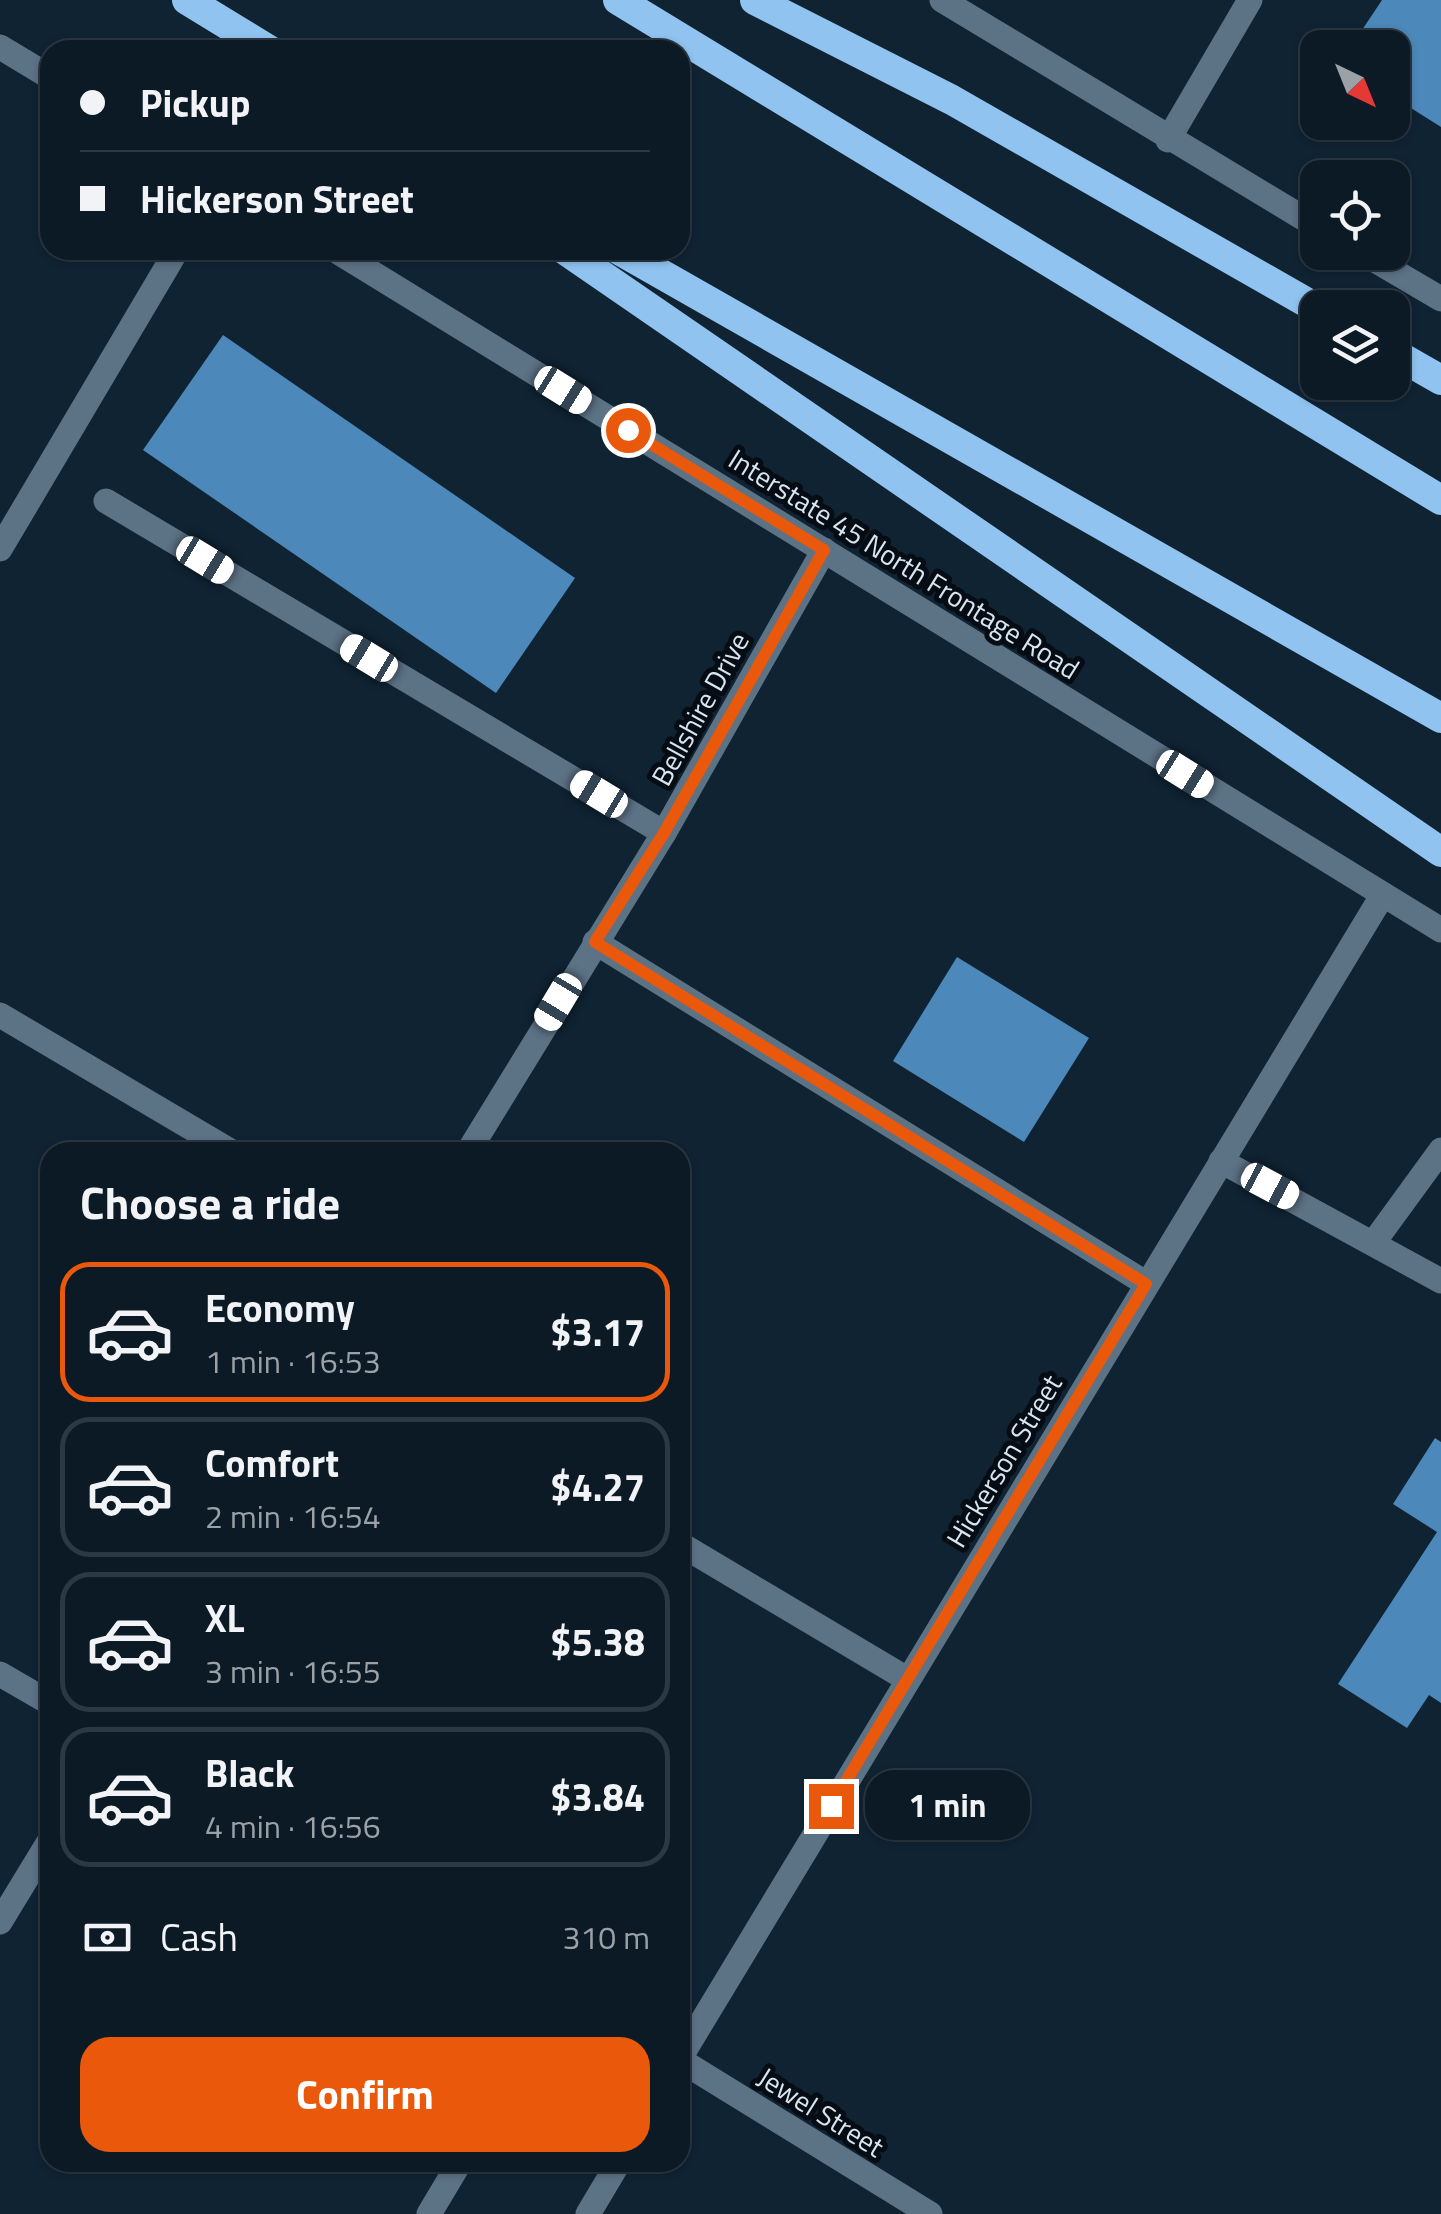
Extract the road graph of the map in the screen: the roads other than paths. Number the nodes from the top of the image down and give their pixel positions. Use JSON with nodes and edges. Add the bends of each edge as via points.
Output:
{"nodes":[{"id":1,"x":187,"y":0,"type":"edge"},
{"id":2,"x":618,"y":0,"type":"edge"},
{"id":3,"x":755,"y":0,"type":"edge"},
{"id":4,"x":942,"y":0,"type":"edge"},
{"id":5,"x":1250,"y":0,"type":"edge"},
{"id":6,"x":253,"y":40,"type":"edge"},
{"id":7,"x":684,"y":40,"type":"edge"},
{"id":8,"x":690,"y":44,"type":"edge"},
{"id":9,"x":0,"y":48,"type":"edge"},
{"id":10,"x":40,"y":72,"type":"edge"},
{"id":11,"x":1168,"y":140,"type":"junction"},
{"id":12,"x":1300,"y":217,"type":"edge"},
{"id":13,"x":171,"y":260,"type":"edge"},
{"id":14,"x":351,"y":260,"type":"edge"},
{"id":15,"x":579,"y":260,"type":"edge"},
{"id":16,"x":637,"y":260,"type":"edge"},
{"id":17,"x":1392,"y":270,"type":"edge"},
{"id":18,"x":1300,"y":299,"type":"edge"},
{"id":19,"x":1441,"y":299,"type":"edge"},
{"id":20,"x":1410,"y":362,"type":"edge"},
{"id":21,"x":1441,"y":380,"type":"edge"},
{"id":22,"x":1441,"y":500,"type":"edge"},
{"id":23,"x":106,"y":501,"type":"dead end"},
{"id":24,"x":0,"y":550,"type":"edge"},
{"id":25,"x":824,"y":550,"type":"junction"},
{"id":26,"x":1441,"y":718,"type":"edge"},
{"id":27,"x":664,"y":833,"type":"junction"},
{"id":28,"x":1441,"y":852,"type":"edge"},
{"id":29,"x":1382,"y":896,"type":"junction"},
{"id":30,"x":1441,"y":930,"type":"edge"},
{"id":31,"x":595,"y":942,"type":"junction"},
{"id":32,"x":0,"y":1014,"type":"edge"},
{"id":33,"x":215,"y":1142,"type":"edge"},
{"id":34,"x":474,"y":1142,"type":"edge"},
{"id":35,"x":1441,"y":1150,"type":"edge"},
{"id":36,"x":1221,"y":1160,"type":"junction"},
{"id":37,"x":1374,"y":1242,"type":"junction"},
{"id":38,"x":1441,"y":1281,"type":"edge"},
{"id":39,"x":1146,"y":1284,"type":"junction"},
{"id":40,"x":690,"y":1550,"type":"edge"},
{"id":41,"x":0,"y":1674,"type":"edge"},
{"id":42,"x":907,"y":1680,"type":"junction"},
{"id":43,"x":40,"y":1697,"type":"edge"},
{"id":44,"x":40,"y":1856,"type":"edge"},
{"id":45,"x":0,"y":1922,"type":"edge"},
{"id":46,"x":690,"y":2042,"type":"edge"},
{"id":47,"x":690,"y":2065,"type":"edge"},
{"id":48,"x":454,"y":2172,"type":"edge"},
{"id":49,"x":612,"y":2172,"type":"edge"},
{"id":50,"x":429,"y":2214,"type":"edge"},
{"id":51,"x":588,"y":2214,"type":"edge"},
{"id":52,"x":930,"y":2214,"type":"edge"}],
"edges":[{"from":1,"to":6,"type":"highway"},
{"from":2,"to":7,"type":"highway"},
{"from":3,"to":18,"type":"highway","via":[[952,100]]},
{"from":4,"to":11,"type":"street"},
{"from":5,"to":11,"type":"street"},
{"from":8,"to":22,"type":"highway"},
{"from":9,"to":10,"type":"street"},
{"from":11,"to":12,"type":"street"},
{"from":13,"to":24,"type":"street"},
{"from":14,"to":25,"type":"street","name":"Interstate 45 North Frontage Road"},
{"from":15,"to":28,"type":"highway"},
{"from":16,"to":26,"type":"highway"},
{"from":17,"to":19,"type":"street"},
{"from":20,"to":21,"type":"highway"},
{"from":23,"to":27,"type":"street"},
{"from":25,"to":27,"type":"street","name":"Bellshire Drive"},
{"from":25,"to":29,"type":"street","name":"Interstate 45 North Frontage Road"},
{"from":27,"to":31,"type":"street","name":"Bellshire Drive"},
{"from":29,"to":30,"type":"street","name":"Interstate 45 North Frontage Road"},
{"from":29,"to":36,"type":"street","name":"Hickerson Street"},
{"from":31,"to":34,"type":"street","name":"Bellshire Drive"},
{"from":31,"to":39,"type":"street"},
{"from":32,"to":33,"type":"street"},
{"from":35,"to":37,"type":"street"},
{"from":36,"to":37,"type":"street"},
{"from":36,"to":39,"type":"street","name":"Hickerson Street"},
{"from":37,"to":38,"type":"street"},
{"from":39,"to":42,"type":"street","name":"Hickerson Street"},
{"from":40,"to":42,"type":"street"},
{"from":41,"to":43,"type":"street"},
{"from":42,"to":46,"type":"street","name":"Hickerson Street"},
{"from":44,"to":45,"type":"street"},
{"from":47,"to":52,"type":"street","name":"Jewel Street"},
{"from":48,"to":50,"type":"street"},
{"from":49,"to":51,"type":"street"}]}
